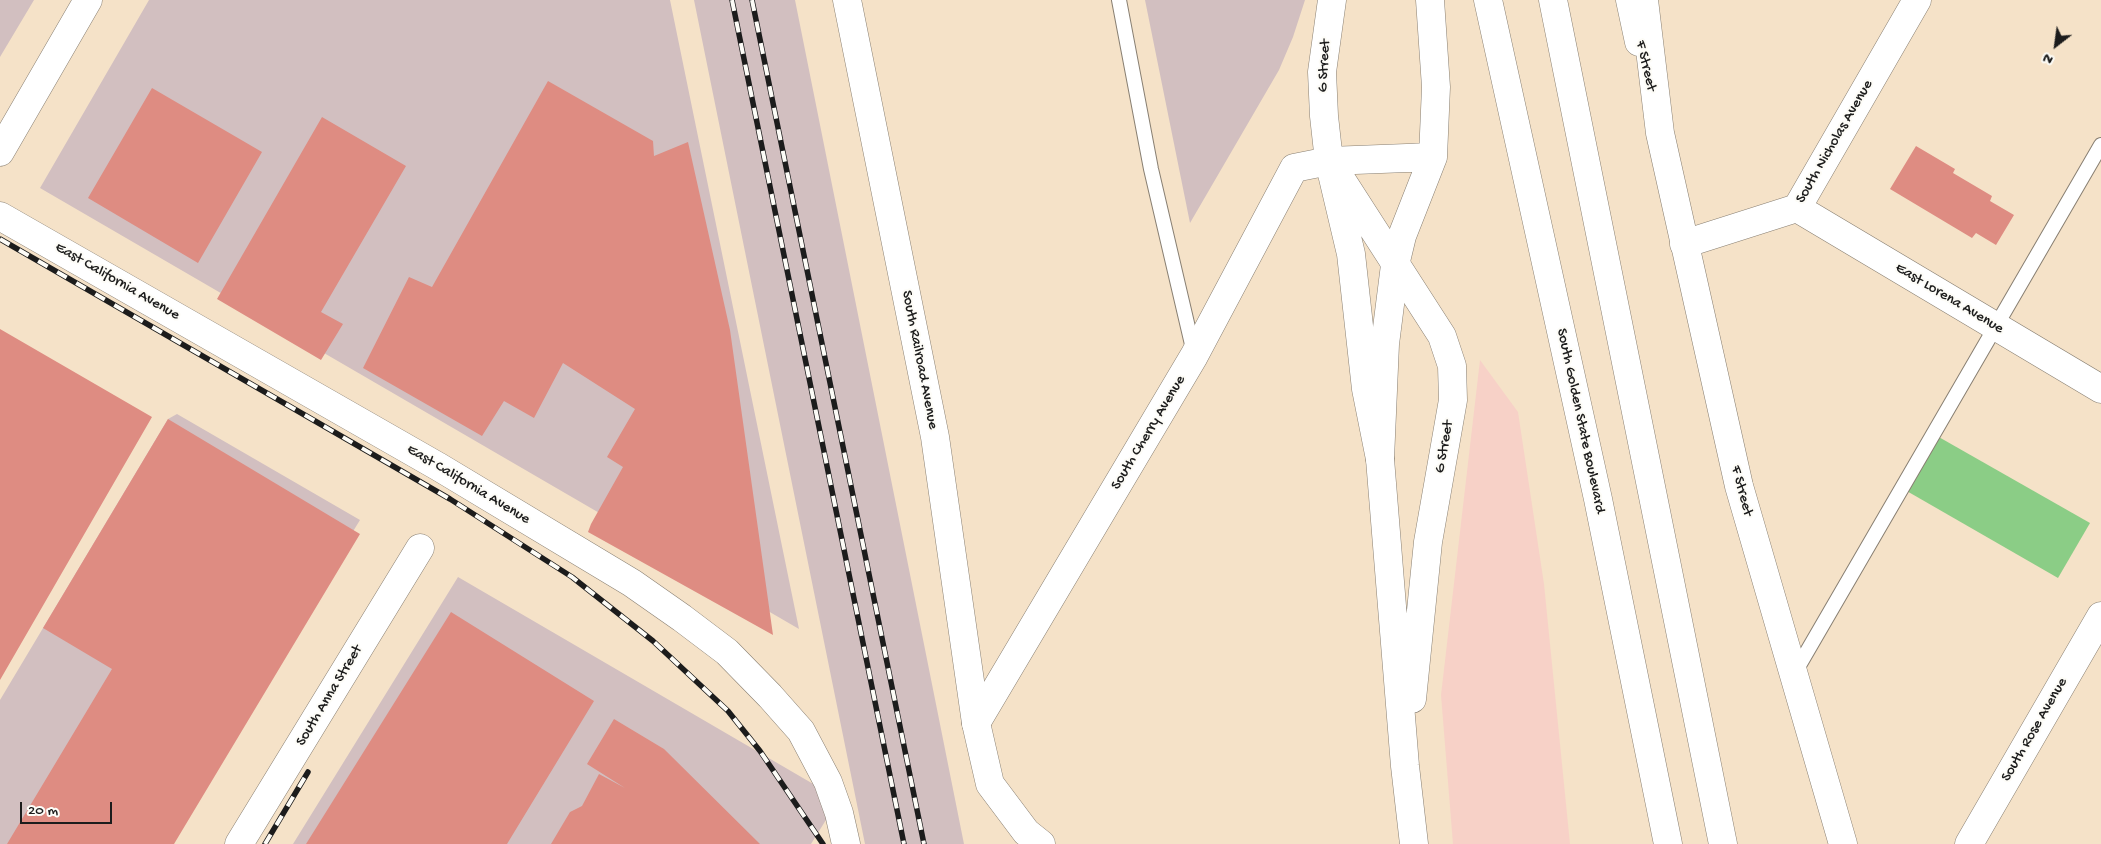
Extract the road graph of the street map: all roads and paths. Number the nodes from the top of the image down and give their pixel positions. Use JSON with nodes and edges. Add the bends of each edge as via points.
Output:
{"nodes":[{"id":1,"x":88,"y":0,"type":"edge"},
{"id":2,"x":847,"y":0,"type":"edge"},
{"id":3,"x":1119,"y":0,"type":"edge"},
{"id":4,"x":1332,"y":0,"type":"edge"},
{"id":5,"x":1430,"y":0,"type":"edge"},
{"id":6,"x":1488,"y":0,"type":"edge"},
{"id":7,"x":1553,"y":0,"type":"edge"},
{"id":8,"x":1630,"y":0,"type":"edge"},
{"id":9,"x":1644,"y":0,"type":"edge"},
{"id":10,"x":1917,"y":0,"type":"edge"},
{"id":11,"x":1660,"y":133,"type":"junction"},
{"id":12,"x":2101,"y":145,"type":"edge"},
{"id":13,"x":0,"y":152,"type":"edge"},
{"id":14,"x":1433,"y":157,"type":"junction"},
{"id":15,"x":1329,"y":161,"type":"junction"},
{"id":16,"x":1797,"y":208,"type":"junction"},
{"id":17,"x":0,"y":216,"type":"edge"},
{"id":18,"x":1684,"y":244,"type":"junction"},
{"id":19,"x":1395,"y":265,"type":"junction"},
{"id":20,"x":1996,"y":326,"type":"junction"},
{"id":21,"x":1194,"y":356,"type":"junction"},
{"id":22,"x":2101,"y":389,"type":"edge"},
{"id":23,"x":1380,"y":459,"type":"junction"},
{"id":24,"x":420,"y":548,"type":"dead end"},
{"id":25,"x":2101,"y":616,"type":"edge"},
{"id":26,"x":1794,"y":674,"type":"junction"},
{"id":27,"x":976,"y":723,"type":"junction"},
{"id":28,"x":1405,"y":766,"type":"junction"},
{"id":29,"x":239,"y":844,"type":"edge"},
{"id":30,"x":846,"y":844,"type":"edge"},
{"id":31,"x":1041,"y":844,"type":"edge"},
{"id":32,"x":1414,"y":844,"type":"edge"},
{"id":33,"x":1668,"y":844,"type":"edge"},
{"id":34,"x":1723,"y":844,"type":"edge"},
{"id":35,"x":1843,"y":844,"type":"edge"},
{"id":36,"x":1969,"y":844,"type":"edge"}],
"edges":[{"from":1,"to":13,"type":"main road"},
{"from":2,"to":27,"type":"main road","name":"South Railroad Avenue","via":[[935,437]]},
{"from":3,"to":21,"type":"lane","via":[[1151,169]]},
{"from":4,"to":15,"type":"main road","name":"G Street","via":[[1322,72]]},
{"from":5,"to":14,"type":"main road","via":[[1436,87]]},
{"from":6,"to":33,"type":"main road","name":"South Golden State Boulevard","via":[[1596,490]]},
{"from":7,"to":34,"type":"main road"},
{"from":8,"to":11,"type":"main road","name":"F Street"},
{"from":9,"to":11,"type":"main road","name":"F Street"},
{"from":10,"to":16,"type":"main road","name":"South Nicholas Avenue"},
{"from":11,"to":18,"type":"main road","name":"F Street"},
{"from":12,"to":20,"type":"lane"},
{"from":14,"to":15,"type":"main road"},
{"from":14,"to":19,"type":"main road","via":[[1402,236]]},
{"from":15,"to":19,"type":"main road","name":"G Street"},
{"from":15,"to":21,"type":"main road","name":"South Cherry Avenue","via":[[1294,168]]},
{"from":15,"to":23,"type":"main road","name":"G Street","via":[[1351,254],[1366,389]]},
{"from":16,"to":18,"type":"main road","name":"South Nicholas Avenue"},
{"from":16,"to":20,"type":"main road","name":"East Lorena Avenue"},
{"from":17,"to":30,"type":"main road","name":"East California Avenue","via":[[440,467],[632,583],[682,618],[727,652],[801,731],[828,782]]},
{"from":18,"to":26,"type":"main road","name":"F Street","via":[[1739,486]]},
{"from":19,"to":23,"type":"main road","via":[[1386,344]]},
{"from":19,"to":28,"type":"main road","name":"G Street","via":[[1442,336],[1452,366],[1453,400],[1428,542]]},
{"from":20,"to":22,"type":"main road","name":"East Lorena Avenue"},
{"from":20,"to":26,"type":"lane"},
{"from":21,"to":27,"type":"main road","name":"South Cherry Avenue"},
{"from":23,"to":28,"type":"main road","name":"G Street"},
{"from":24,"to":29,"type":"main road","name":"South Anna Street"},
{"from":25,"to":36,"type":"main road","name":"South Rose Avenue"},
{"from":26,"to":35,"type":"main road","name":"F Street"},
{"from":27,"to":31,"type":"main road","via":[[990,784],[1026,832]]},
{"from":28,"to":32,"type":"main road","name":"G Street"}]}
